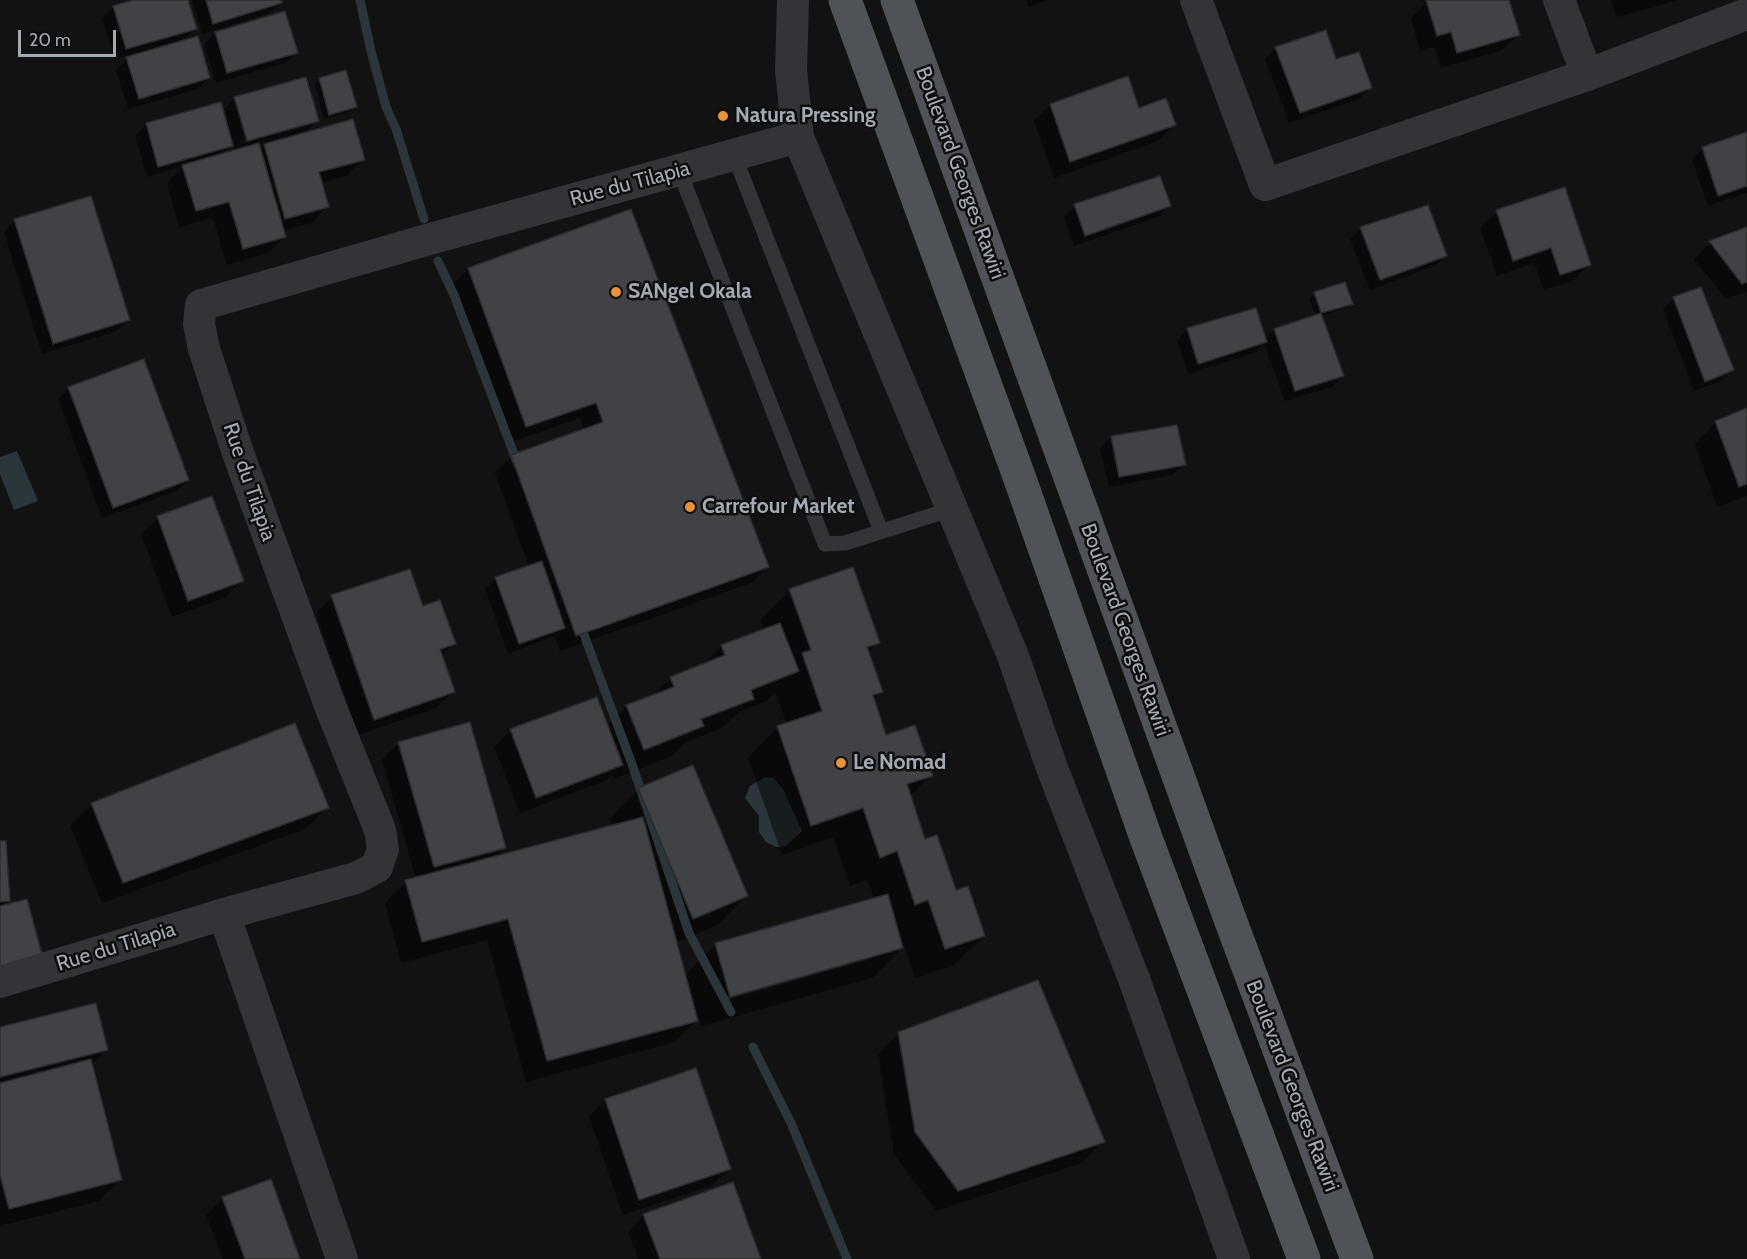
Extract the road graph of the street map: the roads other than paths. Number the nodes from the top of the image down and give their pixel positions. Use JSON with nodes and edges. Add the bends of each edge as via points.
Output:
{"nodes":[{"id":1,"x":793,"y":0,"type":"edge"},
{"id":2,"x":845,"y":0,"type":"edge"},
{"id":3,"x":897,"y":0,"type":"edge"},
{"id":4,"x":1196,"y":0,"type":"edge"},
{"id":5,"x":1559,"y":0,"type":"edge"},
{"id":6,"x":1747,"y":14,"type":"edge"},
{"id":7,"x":1587,"y":75,"type":"junction"},
{"id":8,"x":798,"y":137,"type":"junction"},
{"id":9,"x":734,"y":155,"type":"junction"},
{"id":10,"x":679,"y":170,"type":"junction"},
{"id":11,"x":952,"y":510,"type":"junction"},
{"id":12,"x":881,"y":531,"type":"junction"},
{"id":13,"x":224,"y":914,"type":"junction"},
{"id":14,"x":0,"y":982,"type":"edge"},
{"id":15,"x":342,"y":1259,"type":"edge"},
{"id":16,"x":1234,"y":1259,"type":"edge"},
{"id":17,"x":1304,"y":1259,"type":"edge"},
{"id":18,"x":1357,"y":1259,"type":"edge"}],
"edges":[{"from":1,"to":8,"type":"street","via":[[791,70]]},
{"from":2,"to":17,"type":"main road","via":[[1146,838]]},
{"from":3,"to":18,"type":"main road","name":"Boulevard Georges Rawiri"},
{"from":4,"to":7,"type":"street","via":[[1265,185]]},
{"from":5,"to":7,"type":"street"},
{"from":6,"to":7,"type":"street"},
{"from":8,"to":9,"type":"street","name":"Rue du Tilapia"},
{"from":8,"to":11,"type":"street"},
{"from":9,"to":10,"type":"street","name":"Rue du Tilapia"},
{"from":9,"to":12,"type":"lane"},
{"from":10,"to":12,"type":"lane","via":[[825,544],[845,543]]},
{"from":10,"to":13,"type":"street","name":"Rue du Tilapia","via":[[201,305],[199,324],[204,349],[238,453],[380,830],[383,849],[377,867],[356,878]]},
{"from":11,"to":12,"type":"lane"},
{"from":11,"to":16,"type":"street","via":[[1013,656]]},
{"from":13,"to":14,"type":"street","name":"Rue du Tilapia"},
{"from":13,"to":15,"type":"street"}]}
